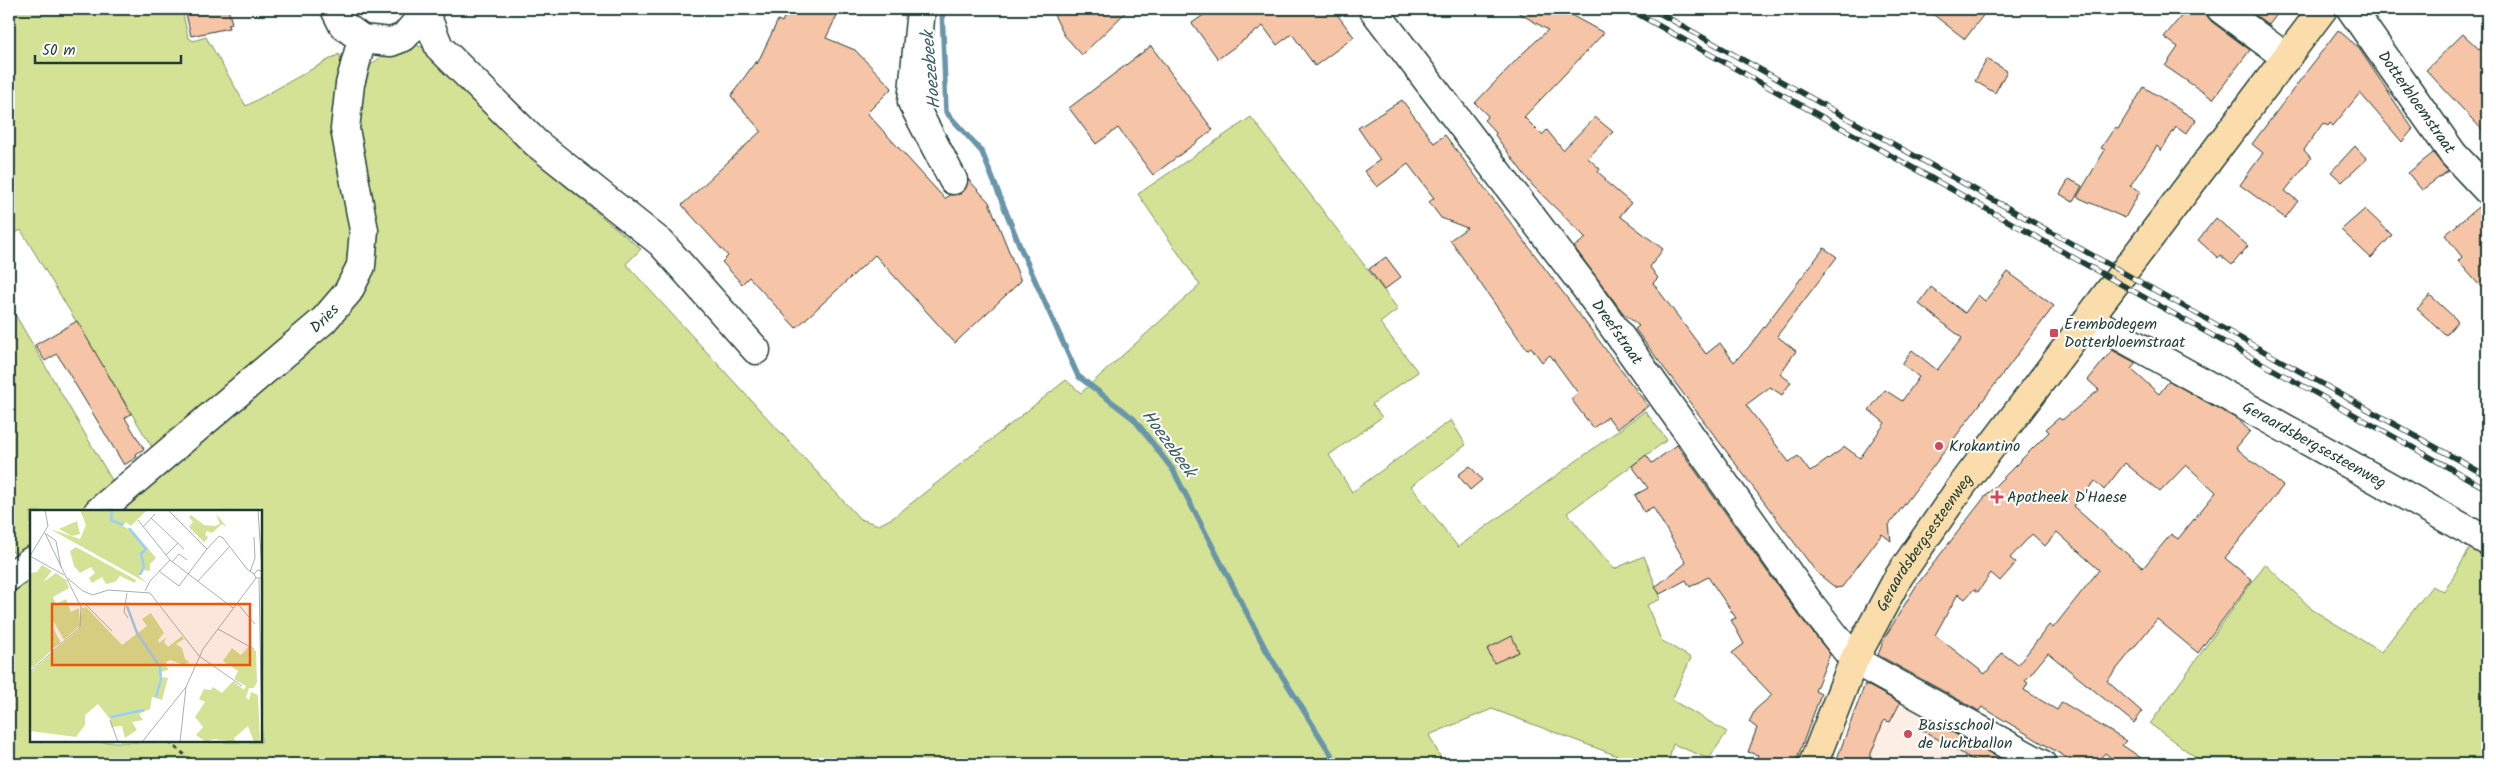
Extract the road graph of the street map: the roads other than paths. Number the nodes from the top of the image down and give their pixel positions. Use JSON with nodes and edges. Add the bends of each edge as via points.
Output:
{"nodes":[{"id":1,"x":335,"y":9,"type":"edge"},
{"id":2,"x":920,"y":9,"type":"edge"},
{"id":3,"x":1373,"y":9,"type":"edge"},
{"id":4,"x":2221,"y":9,"type":"edge"},
{"id":5,"x":2323,"y":9,"type":"edge"},
{"id":6,"x":2350,"y":9,"type":"edge"},
{"id":7,"x":426,"y":10,"type":"edge"},
{"id":8,"x":362,"y":39,"type":"junction"},
{"id":9,"x":2287,"y":58,"type":"junction"},
{"id":10,"x":953,"y":180,"type":"dead end"},
{"id":11,"x":2487,"y":190,"type":"edge"},
{"id":12,"x":2089,"y":320,"type":"junction"},
{"id":13,"x":756,"y":350,"type":"dead end"},
{"id":14,"x":100,"y":510,"type":"edge"},
{"id":15,"x":2487,"y":541,"type":"edge"},
{"id":16,"x":30,"y":562,"type":"edge"},
{"id":17,"x":9,"y":577,"type":"edge"},
{"id":18,"x":1854,"y":660,"type":"junction"},
{"id":19,"x":1813,"y":764,"type":"edge"},
{"id":20,"x":2042,"y":764,"type":"edge"}],
"edges":[{"from":1,"to":8,"type":"street","via":[[343,25]]},
{"from":2,"to":10,"type":"street","via":[[912,102]]},
{"from":3,"to":18,"type":"street","name":"Dreefstraat","via":[[1585,286],[1810,604]]},
{"from":4,"to":9,"type":"street"},
{"from":5,"to":9,"type":"main road","name":"Geraardsbergsesteenweg"},
{"from":6,"to":11,"type":"street","name":"Dotterbloemstraat","via":[[2453,154]]},
{"from":7,"to":8,"type":"street","via":[[404,37],[391,42]]},
{"from":7,"to":13,"type":"street","via":[[439,47],[536,143],[661,243]]},
{"from":8,"to":14,"type":"street","name":"Dries","via":[[350,84],[345,129],[364,230],[361,266],[348,292],[324,320]]},
{"from":9,"to":12,"type":"main road","name":"Geraardsbergsesteenweg"},
{"from":12,"to":15,"type":"street","name":"Geraardsbergsesteenweg"},
{"from":12,"to":18,"type":"main road","name":"Geraardsbergsesteenweg","via":[[1960,488],[1900,576]]},
{"from":16,"to":17,"type":"street"},
{"from":18,"to":19,"type":"main road","name":"Geraardsbergsesteenweg"},
{"from":18,"to":20,"type":"street"}]}
